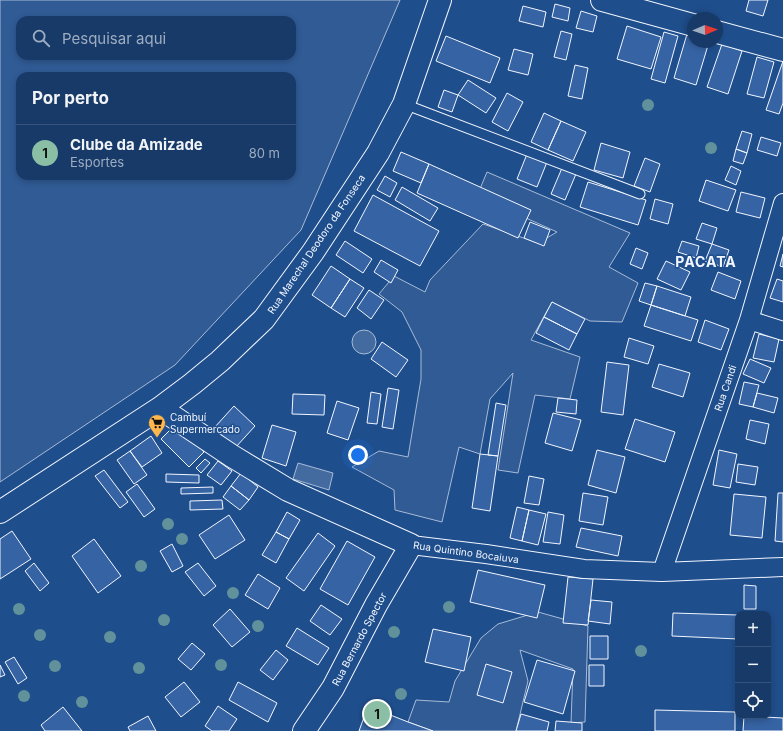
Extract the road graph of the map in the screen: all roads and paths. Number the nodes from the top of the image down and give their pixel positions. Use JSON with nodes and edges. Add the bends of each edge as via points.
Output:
{"nodes":[{"id":1,"x":440,"y":0,"type":"edge"},
{"id":2,"x":602,"y":0,"type":"edge"},
{"id":3,"x":642,"y":6,"type":"edge"},
{"id":4,"x":687,"y":23,"type":"edge"},
{"id":5,"x":723,"y":34,"type":"edge"},
{"id":6,"x":783,"y":50,"type":"edge"},
{"id":7,"x":404,"y":104,"type":"junction"},
{"id":8,"x":640,"y":194,"type":"dead end"},
{"id":9,"x":783,"y":203,"type":"edge"},
{"id":10,"x":748,"y":320,"type":"junction"},
{"id":11,"x":783,"y":331,"type":"edge"},
{"id":12,"x":160,"y":408,"type":"junction"},
{"id":13,"x":0,"y":512,"type":"edge"},
{"id":14,"x":411,"y":545,"type":"junction"},
{"id":15,"x":783,"y":567,"type":"edge"},
{"id":16,"x":662,"y":572,"type":"junction"},
{"id":17,"x":304,"y":731,"type":"edge"}],
"edges":[{"from":1,"to":7,"type":"street","name":"Rua Marechal Deodoro da Fonseca"},
{"from":2,"to":3,"type":"street"},
{"from":3,"to":4,"type":"street"},
{"from":5,"to":6,"type":"street"},
{"from":7,"to":8,"type":"lane"},
{"from":7,"to":12,"type":"street","name":"Rua Marechal Deodoro da Fonseca","via":[[378,152],[264,319],[220,361]]},
{"from":9,"to":10,"type":"street","name":"Rua Candi"},
{"from":10,"to":11,"type":"street"},
{"from":10,"to":16,"type":"street","name":"Rua Candi"},
{"from":12,"to":13,"type":"street","name":"Rua Marechal Deodoro da Fonseca"},
{"from":12,"to":14,"type":"street","name":"Rua Quintino Bocaiuva","via":[[288,490]]},
{"from":14,"to":16,"type":"street","name":"Rua Quintino Bocaiuva","via":[[584,569]]},
{"from":14,"to":17,"type":"street","name":"Rua Bernardo Spector","via":[[333,688]]},
{"from":15,"to":16,"type":"street","name":"Rua Quintino Bocaiuva"}]}
